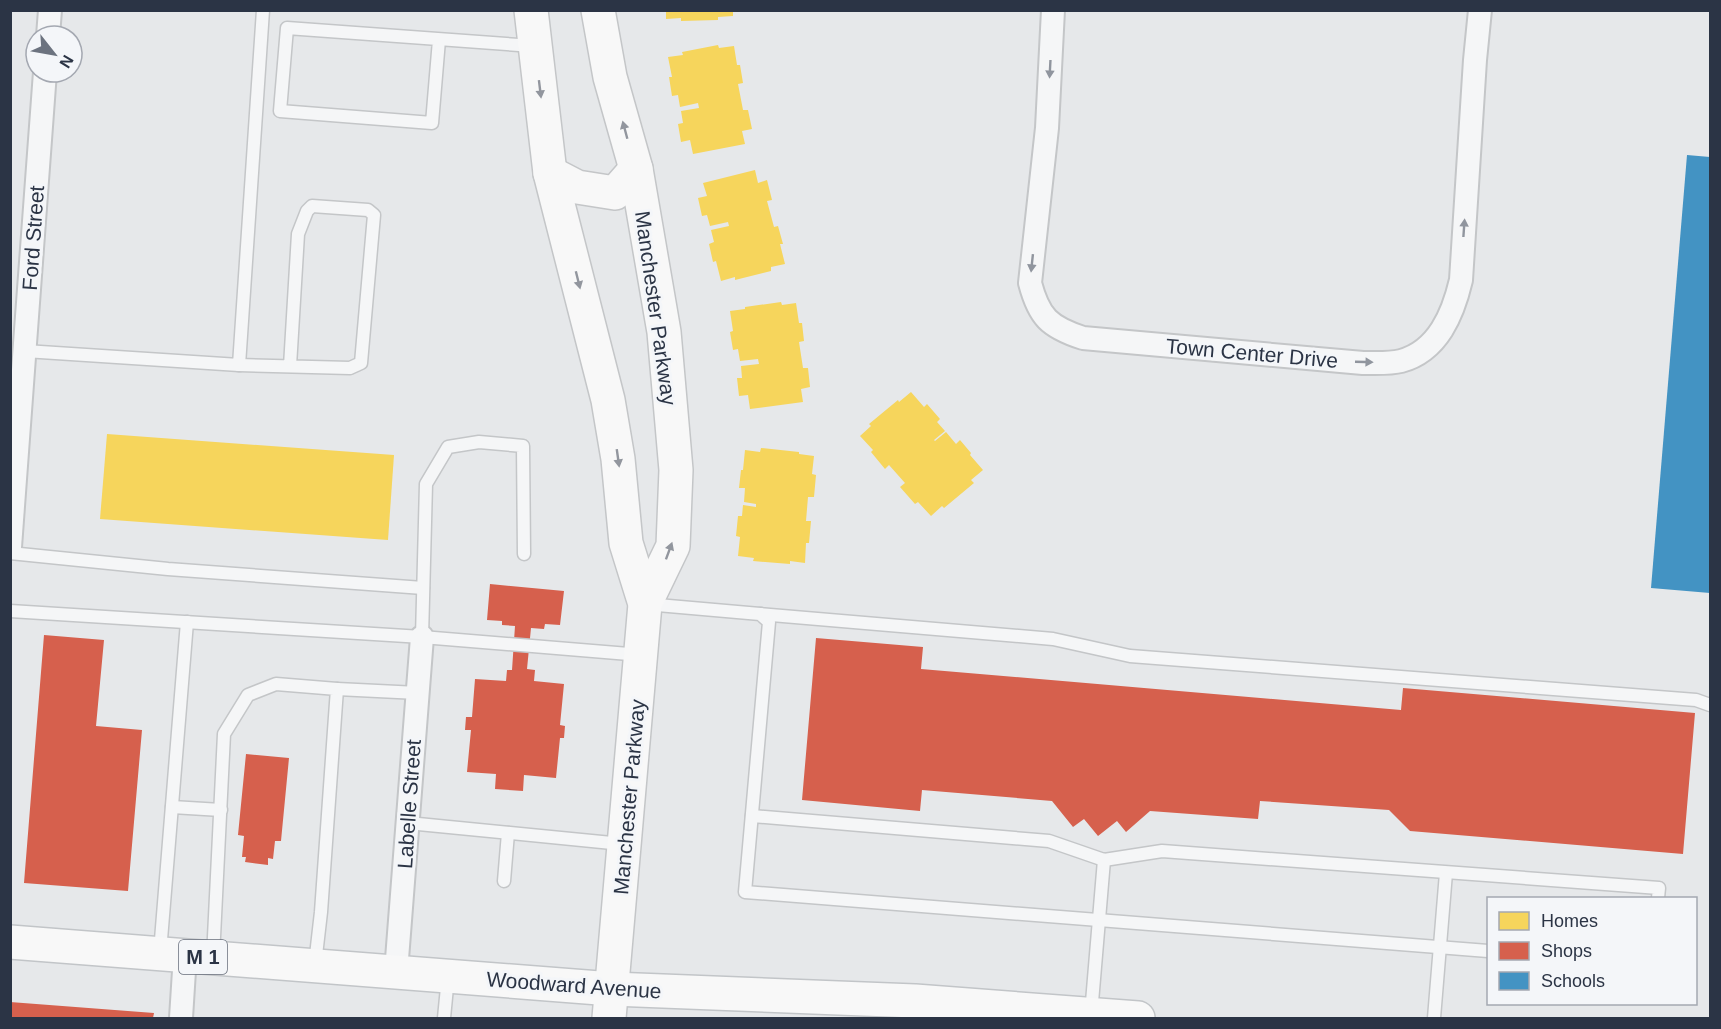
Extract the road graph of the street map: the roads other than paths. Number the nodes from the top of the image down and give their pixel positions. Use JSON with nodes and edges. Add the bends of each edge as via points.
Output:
{"nodes":[{"id":1,"x":262,"y":10,"type":"edge"},
{"id":2,"x":531,"y":10,"type":"edge"},
{"id":3,"x":598,"y":10,"type":"edge"},
{"id":4,"x":1053,"y":10,"type":"edge"},
{"id":5,"x":1480,"y":10,"type":"edge"},
{"id":6,"x":439,"y":40,"type":"junction"},
{"id":7,"x":535,"y":46,"type":"junction"},
{"id":8,"x":44,"y":84,"type":"edge"},
{"id":9,"x":636,"y":169,"type":"junction"},
{"id":10,"x":550,"y":173,"type":"junction"},
{"id":11,"x":25,"y":351,"type":"junction"},
{"id":12,"x":239,"y":365,"type":"junction"},
{"id":13,"x":290,"y":366,"type":"junction"},
{"id":14,"x":10,"y":547,"type":"edge"},
{"id":15,"x":10,"y":553,"type":"edge"},
{"id":16,"x":524,"y":554,"type":"dead end"},
{"id":17,"x":423,"y":588,"type":"junction"},
{"id":18,"x":645,"y":604,"type":"junction"},
{"id":19,"x":10,"y":611,"type":"edge"},
{"id":20,"x":760,"y":614,"type":"junction"},
{"id":21,"x":187,"y":622,"type":"junction"},
{"id":22,"x":422,"y":637,"type":"junction"},
{"id":23,"x":642,"y":655,"type":"junction"},
{"id":24,"x":337,"y":689,"type":"junction"},
{"id":25,"x":418,"y":693,"type":"junction"},
{"id":26,"x":1710,"y":705,"type":"edge"},
{"id":27,"x":172,"y":807,"type":"junction"},
{"id":28,"x":220,"y":810,"type":"junction"},
{"id":29,"x":752,"y":816,"type":"junction"},
{"id":30,"x":408,"y":823,"type":"junction"},
{"id":31,"x":508,"y":833,"type":"junction"},
{"id":32,"x":624,"y":844,"type":"junction"},
{"id":33,"x":1104,"y":860,"type":"junction"},
{"id":34,"x":1446,"y":873,"type":"junction"},
{"id":35,"x":504,"y":881,"type":"dead end"},
{"id":36,"x":1658,"y":897,"type":"edge"},
{"id":37,"x":1099,"y":920,"type":"junction"},
{"id":38,"x":10,"y":942,"type":"edge"},
{"id":39,"x":1440,"y":947,"type":"junction"},
{"id":40,"x":1487,"y":951,"type":"edge"},
{"id":41,"x":186,"y":955,"type":"junction"},
{"id":42,"x":315,"y":965,"type":"junction"},
{"id":43,"x":396,"y":972,"type":"junction"},
{"id":44,"x":448,"y":976,"type":"junction"},
{"id":45,"x":610,"y":1004,"type":"edge"},
{"id":46,"x":1090,"y":1017,"type":"edge"},
{"id":47,"x":181,"y":1018,"type":"edge"},
{"id":48,"x":444,"y":1018,"type":"edge"},
{"id":49,"x":1138,"y":1018,"type":"edge"},
{"id":50,"x":1434,"y":1018,"type":"edge"}],
"edges":[{"from":1,"to":12,"type":"lane"},
{"from":2,"to":7,"type":"street","name":"Manchester Parkway"},
{"from":9,"to":3,"type":"street","name":"Manchester Parkway","one_way":true,"via":[[610,77]]},
{"from":4,"to":5,"type":"street","name":"Town Center Drive","one_way":true,"via":[[1047,128],[1030,283],[1043,315],[1055,326],[1083,338],[1363,363],[1401,361],[1416,354],[1434,340],[1455,302],[1461,280]]},
{"from":6,"to":6,"type":"lane","via":[[286,28],[280,111],[432,123]]},
{"from":6,"to":7,"type":"lane"},
{"from":7,"to":10,"type":"street","name":"Manchester Parkway","one_way":true},
{"from":8,"to":11,"type":"street","name":"Ford Street"},
{"from":9,"to":10,"type":"street","via":[[615,192],[577,188]]},
{"from":18,"to":9,"type":"street","name":"Manchester Parkway","one_way":true,"via":[[673,546],[676,470],[664,332]]},
{"from":10,"to":18,"type":"street","name":"Manchester Parkway","one_way":true,"via":[[608,400],[626,543]]},
{"from":11,"to":12,"type":"lane"},
{"from":11,"to":14,"type":"street","name":"Ford Street"},
{"from":12,"to":13,"type":"lane"},
{"from":13,"to":13,"type":"lane","via":[[350,368],[361,363],[374,215],[368,210],[312,206],[307,211],[298,234]]},
{"from":15,"to":17,"type":"lane"},
{"from":16,"to":17,"type":"lane","via":[[524,446],[479,442],[448,447],[426,484]]},
{"from":17,"to":22,"type":"lane"},
{"from":18,"to":20,"type":"lane"},
{"from":18,"to":23,"type":"street","name":"Manchester Parkway"},
{"from":19,"to":21,"type":"lane"},
{"from":20,"to":26,"type":"lane","via":[[1053,639],[1130,656],[1696,700]]},
{"from":20,"to":29,"type":"lane","via":[[769,622]]},
{"from":21,"to":22,"type":"lane"},
{"from":21,"to":27,"type":"lane"},
{"from":22,"to":23,"type":"lane"},
{"from":22,"to":25,"type":"street","name":"Labelle Street"},
{"from":23,"to":32,"type":"street","name":"Manchester Parkway"},
{"from":24,"to":25,"type":"lane"},
{"from":24,"to":28,"type":"lane","via":[[276,684],[248,695],[224,734]]},
{"from":24,"to":42,"type":"lane"},
{"from":25,"to":30,"type":"street","name":"Labelle Street"},
{"from":27,"to":28,"type":"lane"},
{"from":27,"to":41,"type":"lane"},
{"from":28,"to":41,"type":"lane"},
{"from":29,"to":33,"type":"lane","via":[[1049,841]]},
{"from":29,"to":37,"type":"lane","via":[[745,892]]},
{"from":30,"to":31,"type":"lane"},
{"from":30,"to":43,"type":"street","name":"Labelle Street"},
{"from":31,"to":32,"type":"lane"},
{"from":31,"to":35,"type":"lane"},
{"from":32,"to":45,"type":"street","name":"Manchester Parkway"},
{"from":33,"to":34,"type":"lane","via":[[1162,851]]},
{"from":33,"to":37,"type":"lane"},
{"from":34,"to":36,"type":"lane","via":[[1659,888]]},
{"from":34,"to":39,"type":"lane"},
{"from":37,"to":39,"type":"lane"},
{"from":37,"to":46,"type":"lane"},
{"from":38,"to":41,"type":"street","name":"Woodward Avenue","number":"M 1"},
{"from":39,"to":40,"type":"lane"},
{"from":39,"to":50,"type":"lane"},
{"from":41,"to":42,"type":"street","name":"Woodward Avenue","number":"M 1"},
{"from":41,"to":47,"type":"street"},
{"from":42,"to":43,"type":"street","name":"Woodward Avenue","number":"M 1"},
{"from":43,"to":44,"type":"street","name":"Woodward Avenue","number":"M 1"},
{"from":44,"to":45,"type":"street","name":"Woodward Avenue","number":"M 1"},
{"from":44,"to":48,"type":"lane"},
{"from":45,"to":46,"type":"street","name":"Woodward Avenue","number":"M 1","via":[[915,1001]]},
{"from":46,"to":49,"type":"street","name":"Woodward Avenue","number":"M 1"}]}
